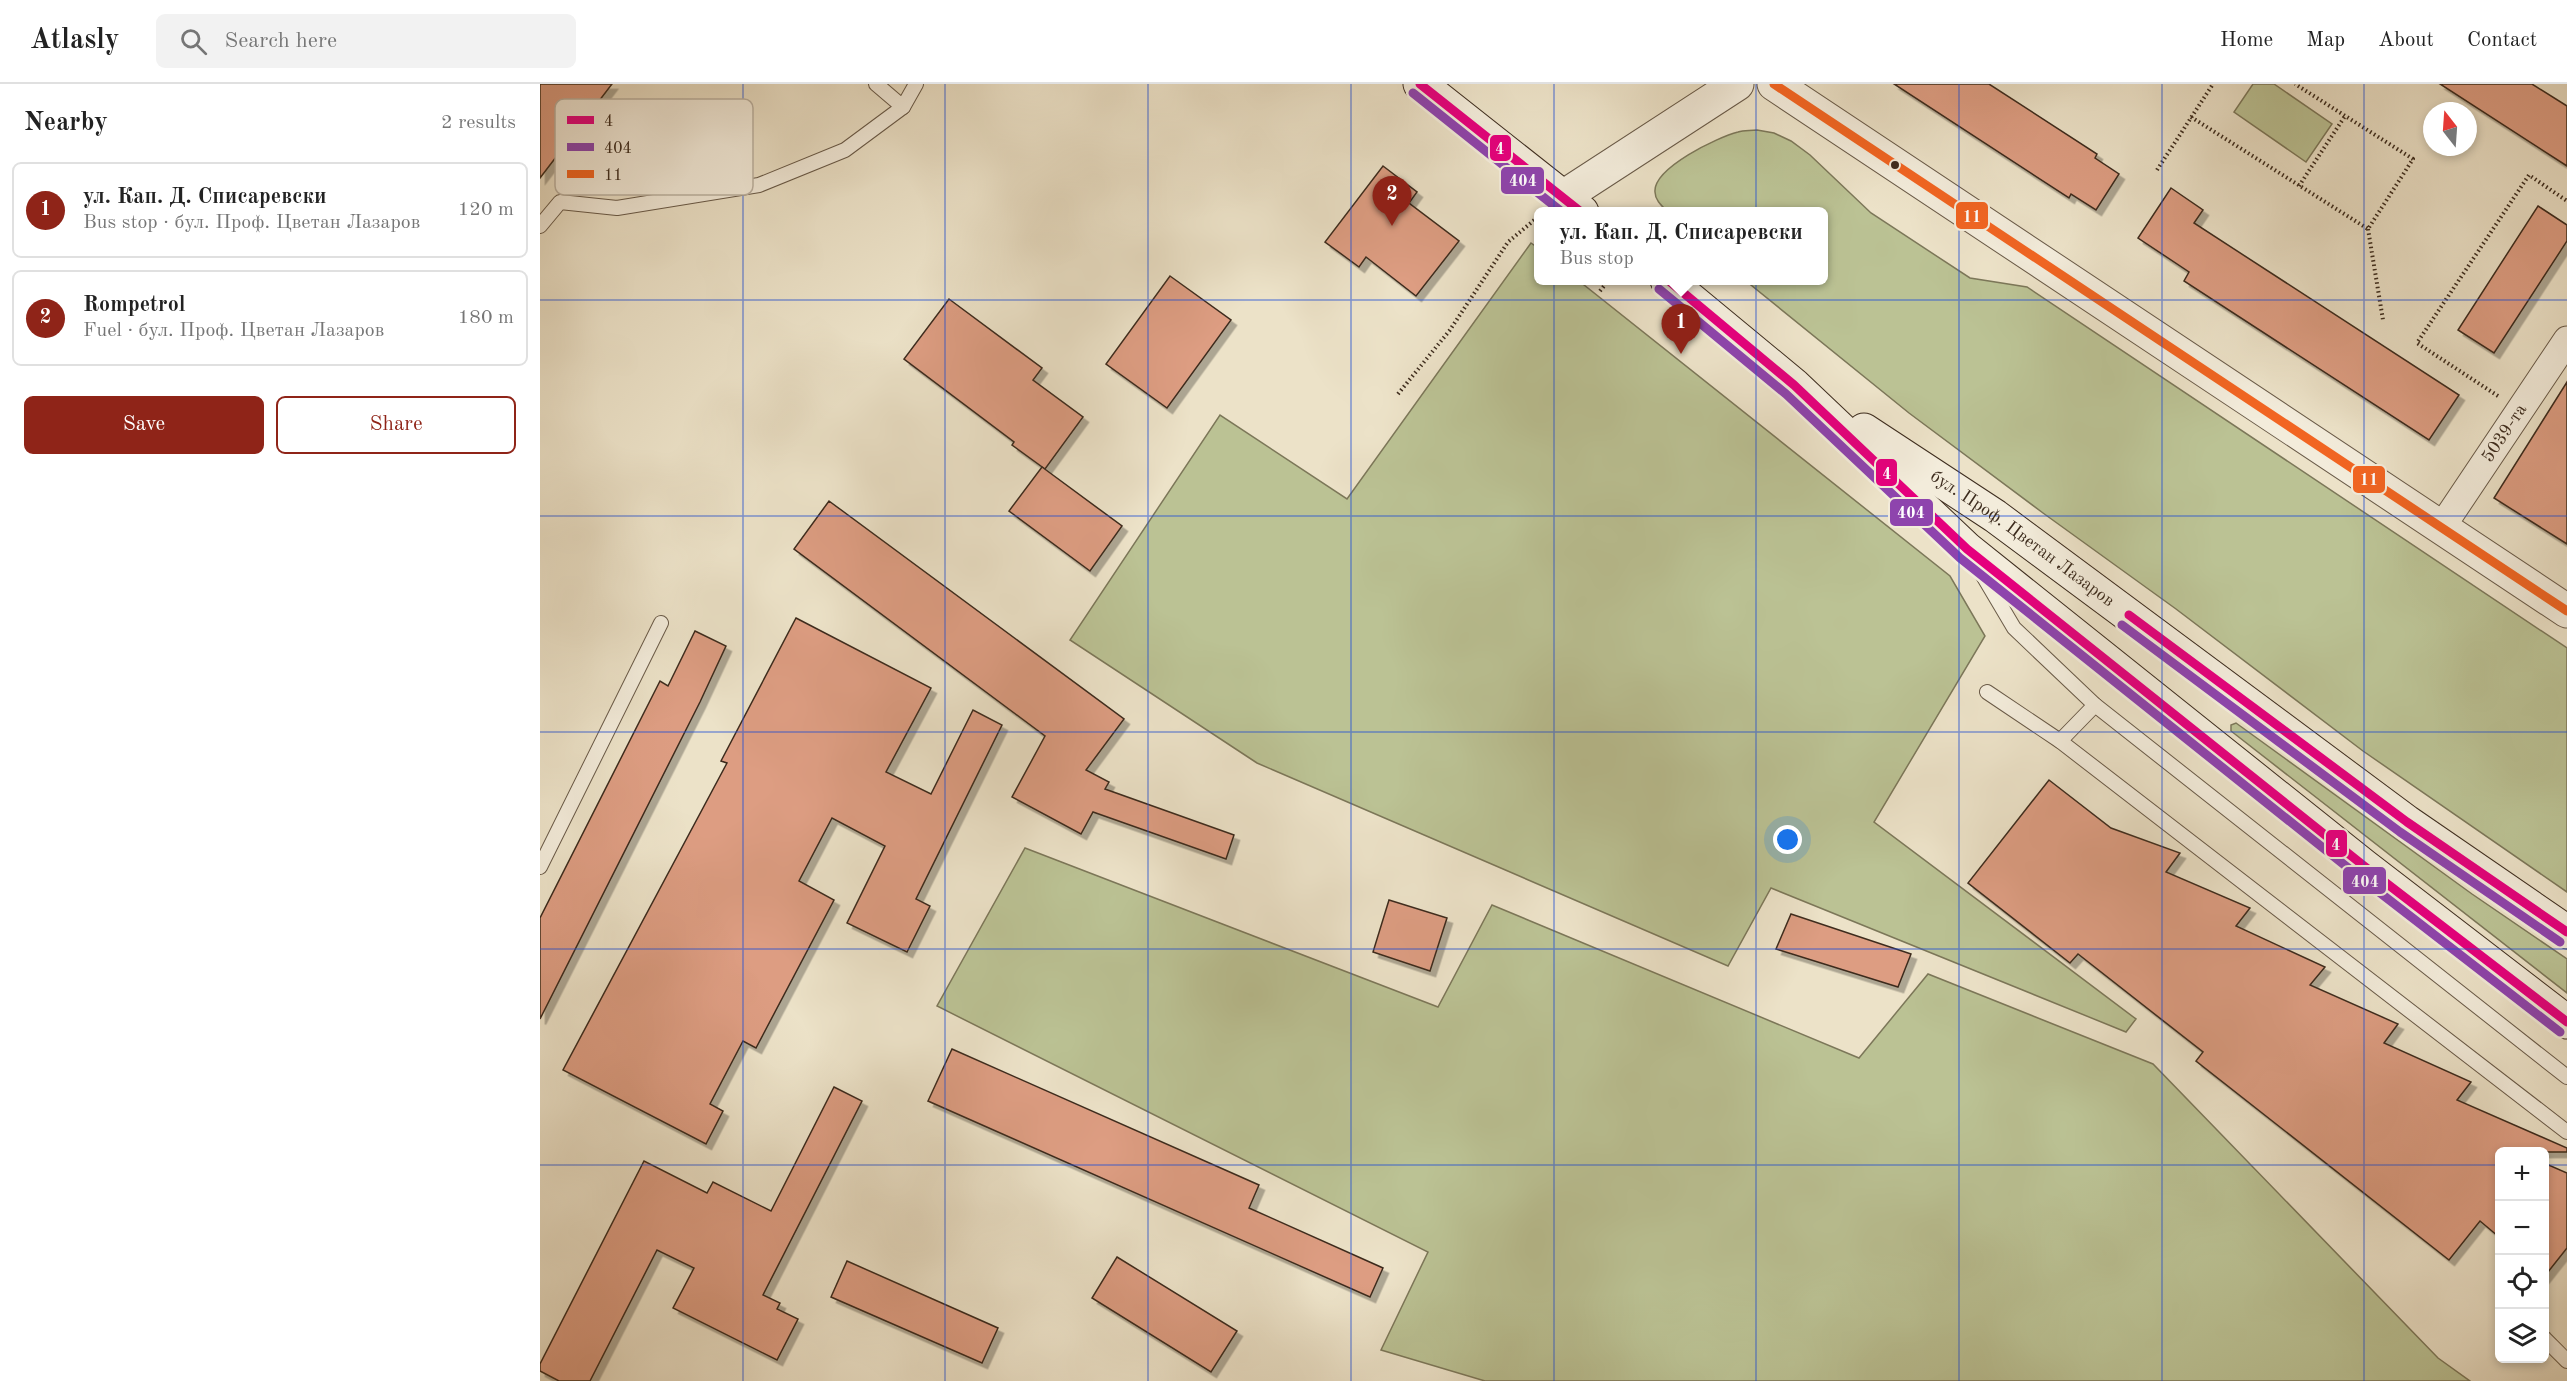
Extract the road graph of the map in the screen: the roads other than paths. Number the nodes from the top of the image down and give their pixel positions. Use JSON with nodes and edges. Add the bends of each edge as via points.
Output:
{"nodes":[{"id":1,"x":876,"y":84,"type":"edge"},
{"id":2,"x":916,"y":84,"type":"edge"},
{"id":3,"x":1420,"y":84,"type":"edge"},
{"id":4,"x":1737,"y":84,"type":"edge"},
{"id":5,"x":1774,"y":84,"type":"edge"},
{"id":6,"x":903,"y":107,"type":"junction"},
{"id":7,"x":753,"y":186,"type":"edge"},
{"id":8,"x":697,"y":195,"type":"edge"},
{"id":9,"x":1560,"y":207,"type":"edge"},
{"id":10,"x":1562,"y":207,"type":"edge"},
{"id":11,"x":540,"y":226,"type":"edge"},
{"id":12,"x":1673,"y":285,"type":"edge"},
{"id":13,"x":2567,"y":340,"type":"edge"},
{"id":14,"x":1794,"y":385,"type":"junction"},
{"id":15,"x":2441,"y":528,"type":"junction"},
{"id":16,"x":1967,"y":549,"type":"junction"},
{"id":17,"x":2567,"y":611,"type":"edge"},
{"id":18,"x":661,"y":623,"type":"dead end"},
{"id":19,"x":1987,"y":692,"type":"dead end"},
{"id":20,"x":2095,"y":705,"type":"junction"},
{"id":21,"x":2060,"y":741,"type":"junction"},
{"id":22,"x":540,"y":867,"type":"edge"},
{"id":23,"x":2567,"y":932,"type":"edge"},
{"id":24,"x":2567,"y":1022,"type":"edge"},
{"id":25,"x":2567,"y":1077,"type":"edge"},
{"id":26,"x":2567,"y":1132,"type":"edge"},
{"id":27,"x":2549,"y":1343,"type":"edge"},
{"id":28,"x":2567,"y":1361,"type":"edge"}],
"edges":[{"from":1,"to":6,"type":"lane"},
{"from":2,"to":6,"type":"lane"},
{"from":3,"to":9,"type":"main road"},
{"from":4,"to":10,"type":"main road"},
{"from":5,"to":15,"type":"main road"},
{"from":6,"to":7,"type":"lane","via":[[845,150]]},
{"from":8,"to":11,"type":"lane","via":[[617,208],[560,202]]},
{"from":12,"to":14,"type":"main road","name":"бул. Проф. Цветан Лазаров"},
{"from":13,"to":15,"type":"street","name":"5039-та"},
{"from":14,"to":16,"type":"main road","name":"бул. Проф. Цветан Лазаров"},
{"from":14,"to":23,"type":"main road","name":"бул. Проф. Цветан Лазаров","via":[[1995,516],[2407,822]]},
{"from":15,"to":17,"type":"main road"},
{"from":16,"to":20,"type":"lane","via":[[2014,628]]},
{"from":16,"to":24,"type":"main road","name":"бул. Проф. Цветан Лазаров"},
{"from":18,"to":22,"type":"lane"},
{"from":19,"to":21,"type":"lane"},
{"from":20,"to":21,"type":"lane"},
{"from":20,"to":25,"type":"lane"},
{"from":21,"to":26,"type":"lane"},
{"from":27,"to":28,"type":"lane"}]}
